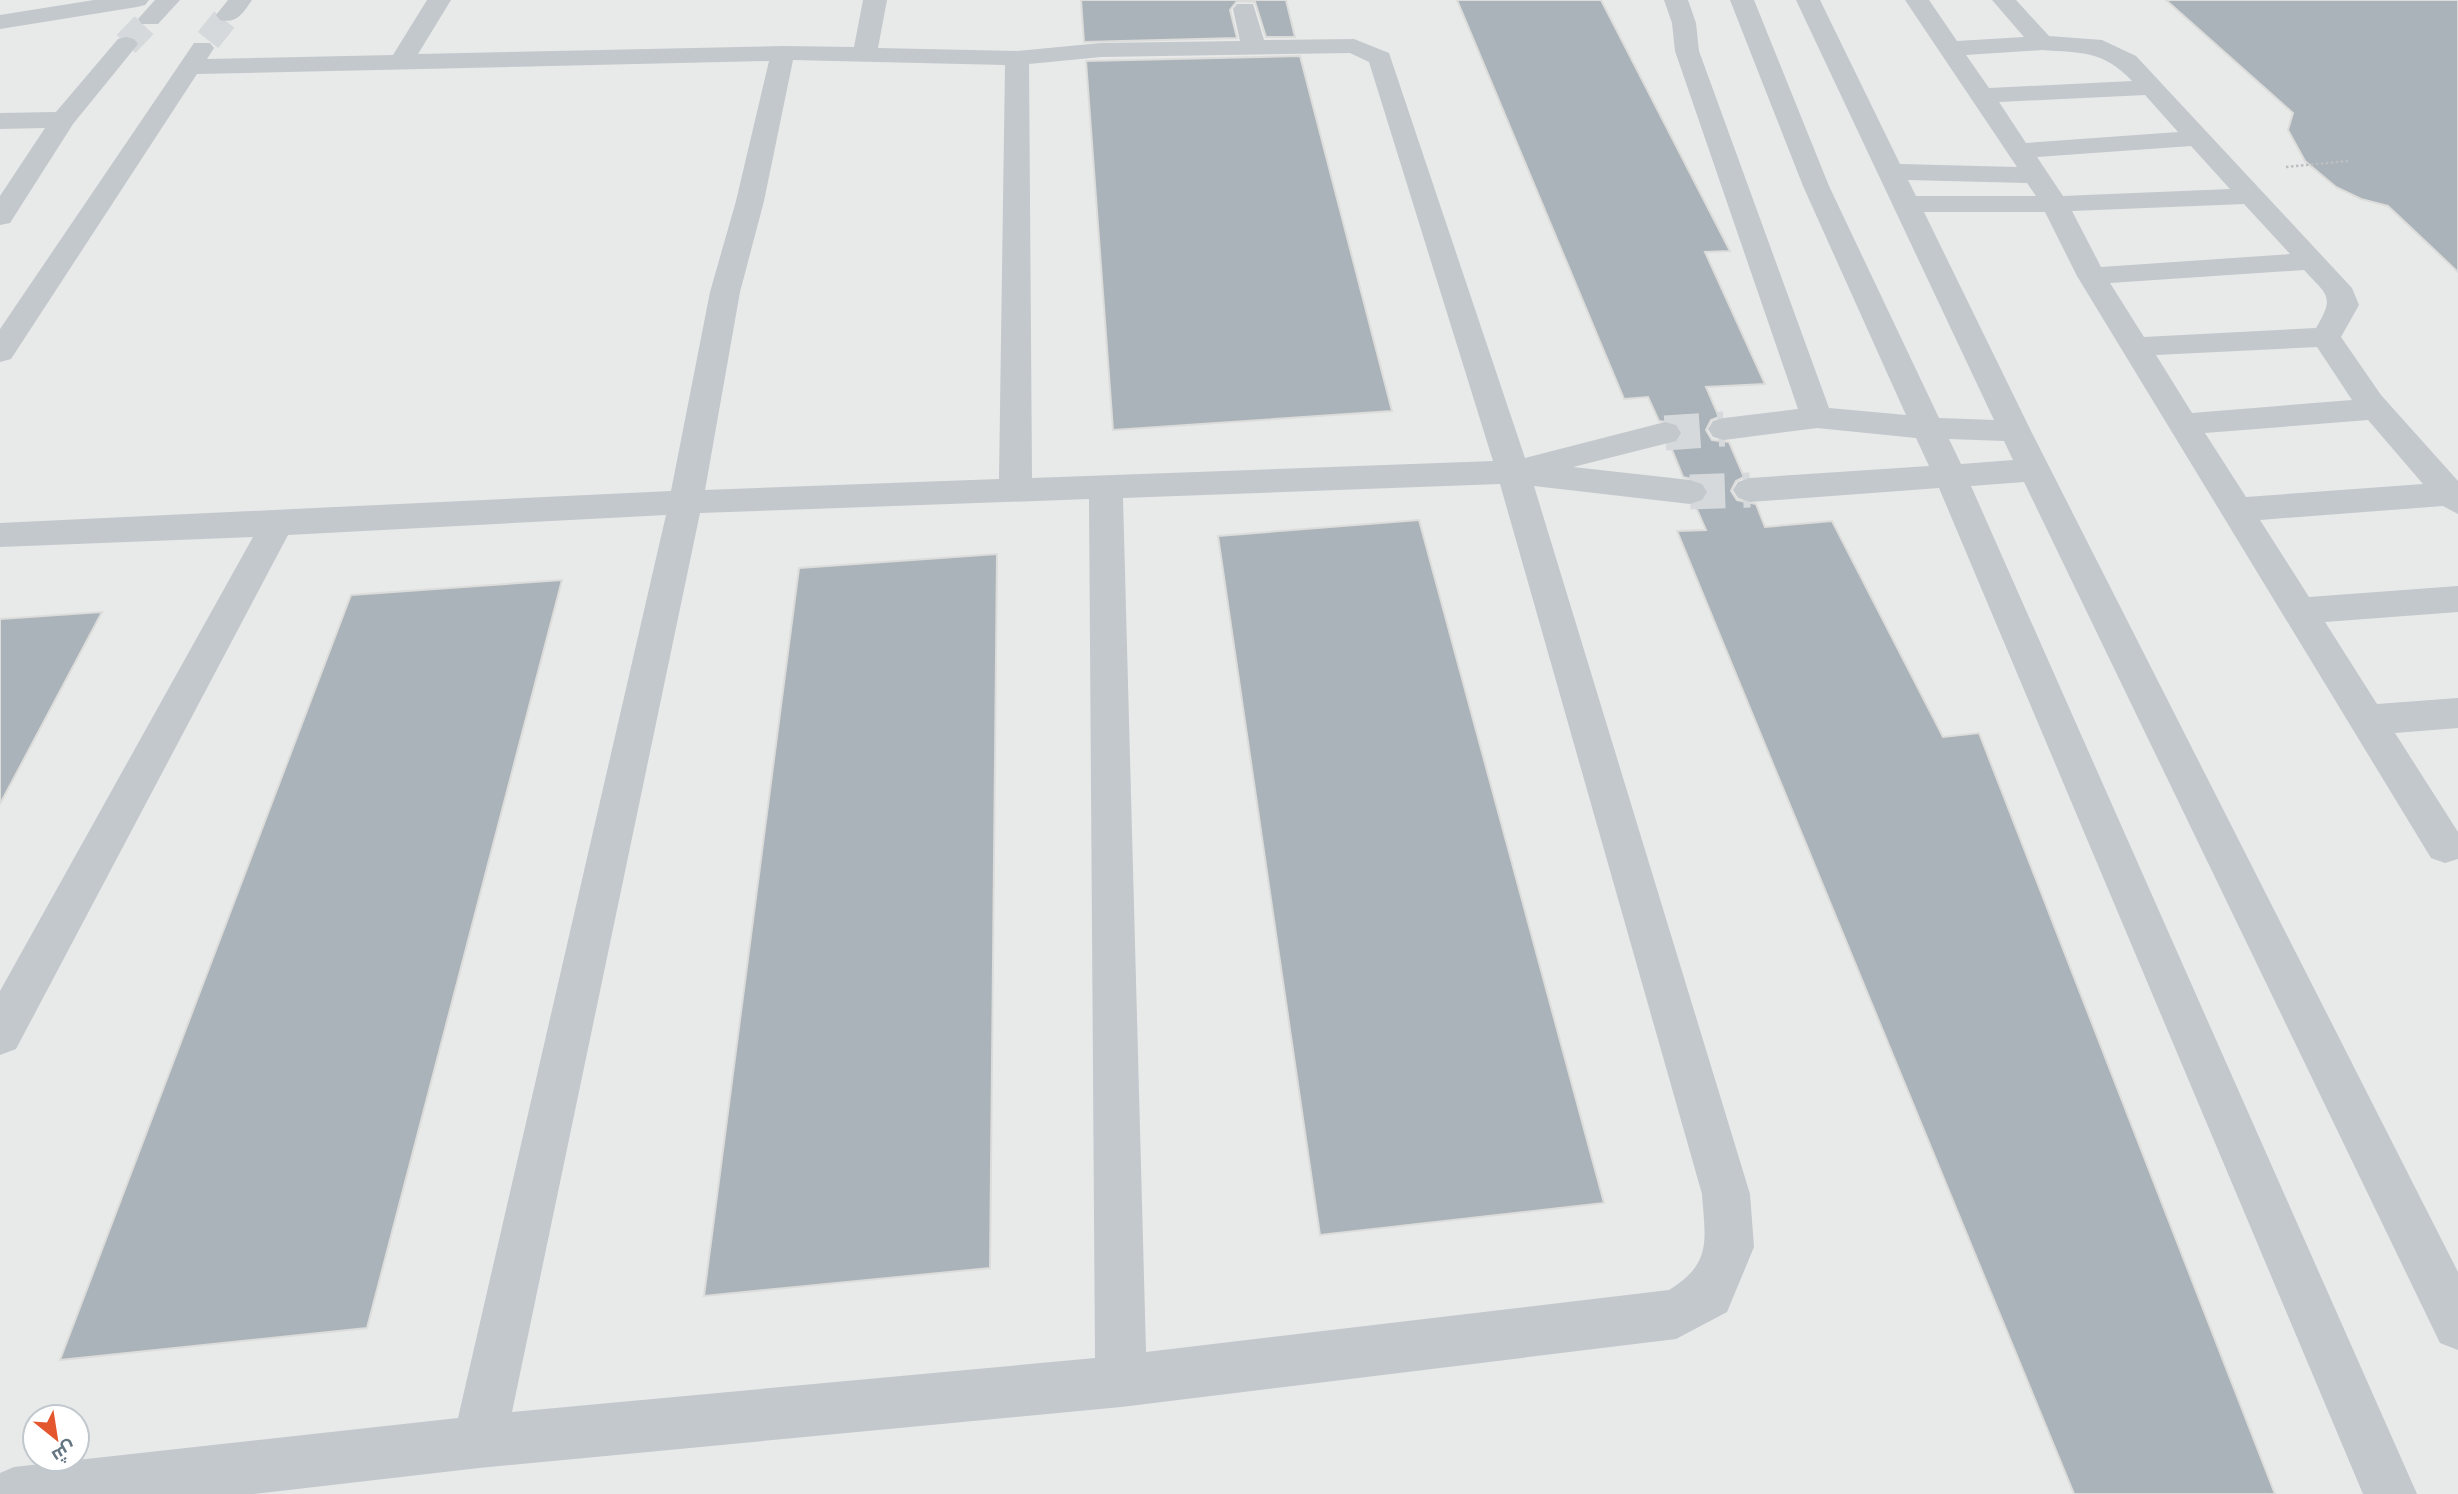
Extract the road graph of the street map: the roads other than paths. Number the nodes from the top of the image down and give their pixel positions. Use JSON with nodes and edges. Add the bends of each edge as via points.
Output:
{"nodes":[{"id":1,"x":168,"y":0,"type":"edge"},
{"id":2,"x":439,"y":0,"type":"edge"},
{"id":3,"x":874,"y":0,"type":"edge"},
{"id":4,"x":1676,"y":0,"type":"edge"},
{"id":5,"x":1742,"y":0,"type":"edge"},
{"id":6,"x":1808,"y":0,"type":"edge"},
{"id":7,"x":2004,"y":0,"type":"edge"},
{"id":8,"x":1926,"y":1,"type":"edge"},
{"id":9,"x":143,"y":9,"type":"edge"},
{"id":10,"x":1245,"y":9,"type":"dead end"},
{"id":11,"x":0,"y":22,"type":"edge"},
{"id":12,"x":2042,"y":43,"type":"junction"},
{"id":13,"x":126,"y":44,"type":"tunnel mouth"},
{"id":14,"x":1254,"y":48,"type":"junction"},
{"id":15,"x":1950,"y":49,"type":"junction"},
{"id":16,"x":783,"y":53,"type":"junction"},
{"id":17,"x":865,"y":54,"type":"junction"},
{"id":18,"x":1017,"y":58,"type":"junction"},
{"id":19,"x":401,"y":62,"type":"junction"},
{"id":20,"x":2151,"y":87,"type":"junction"},
{"id":21,"x":1979,"y":96,"type":"junction"},
{"id":22,"x":62,"y":120,"type":"junction"},
{"id":23,"x":0,"y":121,"type":"edge"},
{"id":24,"x":2198,"y":138,"type":"junction"},
{"id":25,"x":2026,"y":163,"type":"junction"},
{"id":26,"x":1898,"y":188,"type":"junction"},
{"id":27,"x":2251,"y":196,"type":"junction"},
{"id":28,"x":2055,"y":204,"type":"junction"},
{"id":29,"x":0,"y":217,"type":"edge"},
{"id":30,"x":2312,"y":261,"type":"junction"},
{"id":31,"x":2091,"y":276,"type":"junction"},
{"id":32,"x":2326,"y":338,"type":"junction"},
{"id":33,"x":2135,"y":347,"type":"junction"},
{"id":34,"x":0,"y":352,"type":"edge"},
{"id":35,"x":2376,"y":409,"type":"junction"},
{"id":36,"x":1817,"y":417,"type":"junction"},
{"id":37,"x":2182,"y":424,"type":"junction"},
{"id":38,"x":1927,"y":428,"type":"junction"},
{"id":39,"x":1724,"y":429,"type":"tunnel mouth"},
{"id":40,"x":2015,"y":431,"type":"junction"},
{"id":41,"x":1665,"y":433,"type":"tunnel mouth"},
{"id":42,"x":2035,"y":470,"type":"junction"},
{"id":43,"x":1513,"y":472,"type":"junction"},
{"id":44,"x":1950,"y":476,"type":"junction"},
{"id":45,"x":1106,"y":489,"type":"junction"},
{"id":46,"x":1750,"y":490,"type":"tunnel mouth"},
{"id":47,"x":1015,"y":492,"type":"junction"},
{"id":48,"x":1690,"y":492,"type":"tunnel mouth"},
{"id":49,"x":2455,"y":498,"type":"edge"},
{"id":50,"x":686,"y":502,"type":"junction"},
{"id":51,"x":2236,"y":510,"type":"junction"},
{"id":52,"x":277,"y":524,"type":"junction"},
{"id":53,"x":0,"y":535,"type":"edge"},
{"id":54,"x":2458,"y":599,"type":"edge"},
{"id":55,"x":2299,"y":611,"type":"junction"},
{"id":56,"x":2458,"y":713,"type":"edge"},
{"id":57,"x":2366,"y":720,"type":"junction"},
{"id":58,"x":2454,"y":852,"type":"edge"},
{"id":59,"x":0,"y":1034,"type":"edge"},
{"id":60,"x":2458,"y":1325,"type":"edge"},
{"id":61,"x":1121,"y":1381,"type":"junction"},
{"id":62,"x":479,"y":1442,"type":"junction"},
{"id":63,"x":14,"y":1494,"type":"edge"},
{"id":64,"x":2390,"y":1494,"type":"edge"}],
"edges":[{"from":1,"to":9,"type":"street"},
{"from":2,"to":19,"type":"street"},
{"from":3,"to":17,"type":"street"},
{"from":4,"to":36,"type":"street","via":[[1687,51]]},
{"from":5,"to":38,"type":"street","via":[[1816,186]]},
{"from":6,"to":26,"type":"street"},
{"from":7,"to":12,"type":"street"},
{"from":8,"to":15,"type":"street"},
{"from":9,"to":11,"type":"street"},
{"from":10,"to":14,"type":"street"},
{"from":12,"to":15,"type":"street"},
{"from":12,"to":20,"type":"street","via":[[2110,50]]},
{"from":13,"to":22,"type":"street"},
{"from":14,"to":18,"type":"street","via":[[1101,50]]},
{"from":14,"to":43,"type":"street","via":[[1354,46],[1380,58]]},
{"from":15,"to":21,"type":"street"},
{"from":16,"to":17,"type":"street"},
{"from":16,"to":19,"type":"street"},
{"from":16,"to":50,"type":"street","via":[[725,292]]},
{"from":17,"to":18,"type":"street"},
{"from":18,"to":47,"type":"street"},
{"from":19,"to":34,"type":"street","via":[[198,53]]},
{"from":20,"to":21,"type":"street"},
{"from":20,"to":24,"type":"street"},
{"from":21,"to":25,"type":"street"},
{"from":22,"to":23,"type":"street"},
{"from":22,"to":29,"type":"street"},
{"from":24,"to":25,"type":"street"},
{"from":24,"to":27,"type":"street"},
{"from":25,"to":26,"type":"street"},
{"from":25,"to":28,"type":"street"},
{"from":26,"to":28,"type":"street"},
{"from":26,"to":40,"type":"street"},
{"from":27,"to":28,"type":"street"},
{"from":27,"to":30,"type":"street"},
{"from":28,"to":31,"type":"street"},
{"from":30,"to":31,"type":"street"},
{"from":30,"to":32,"type":"street","via":[[2342,295],[2344,304]]},
{"from":31,"to":33,"type":"street"},
{"from":32,"to":33,"type":"street"},
{"from":32,"to":35,"type":"street","via":[[2342,367]]},
{"from":33,"to":37,"type":"street"},
{"from":35,"to":37,"type":"street"},
{"from":35,"to":49,"type":"street"},
{"from":36,"to":38,"type":"street"},
{"from":36,"to":39,"type":"street"},
{"from":37,"to":51,"type":"street"},
{"from":38,"to":40,"type":"street"},
{"from":38,"to":44,"type":"street"},
{"from":40,"to":42,"type":"street"},
{"from":41,"to":43,"type":"street"},
{"from":42,"to":44,"type":"street"},
{"from":42,"to":60,"type":"street"},
{"from":43,"to":45,"type":"street"},
{"from":43,"to":48,"type":"street"},
{"from":43,"to":61,"type":"street","via":[[1726,1194],[1730,1247],[1709,1294],[1676,1314]]},
{"from":44,"to":46,"type":"street"},
{"from":44,"to":64,"type":"street"},
{"from":45,"to":47,"type":"street"},
{"from":45,"to":61,"type":"street"},
{"from":47,"to":50,"type":"street"},
{"from":49,"to":51,"type":"street"},
{"from":50,"to":52,"type":"street"},
{"from":50,"to":62,"type":"street"},
{"from":51,"to":55,"type":"street"},
{"from":52,"to":53,"type":"street"},
{"from":52,"to":59,"type":"street"},
{"from":54,"to":55,"type":"street"},
{"from":55,"to":57,"type":"street"},
{"from":56,"to":57,"type":"street"},
{"from":57,"to":58,"type":"street"},
{"from":61,"to":62,"type":"street"},
{"from":62,"to":63,"type":"street"}]}
